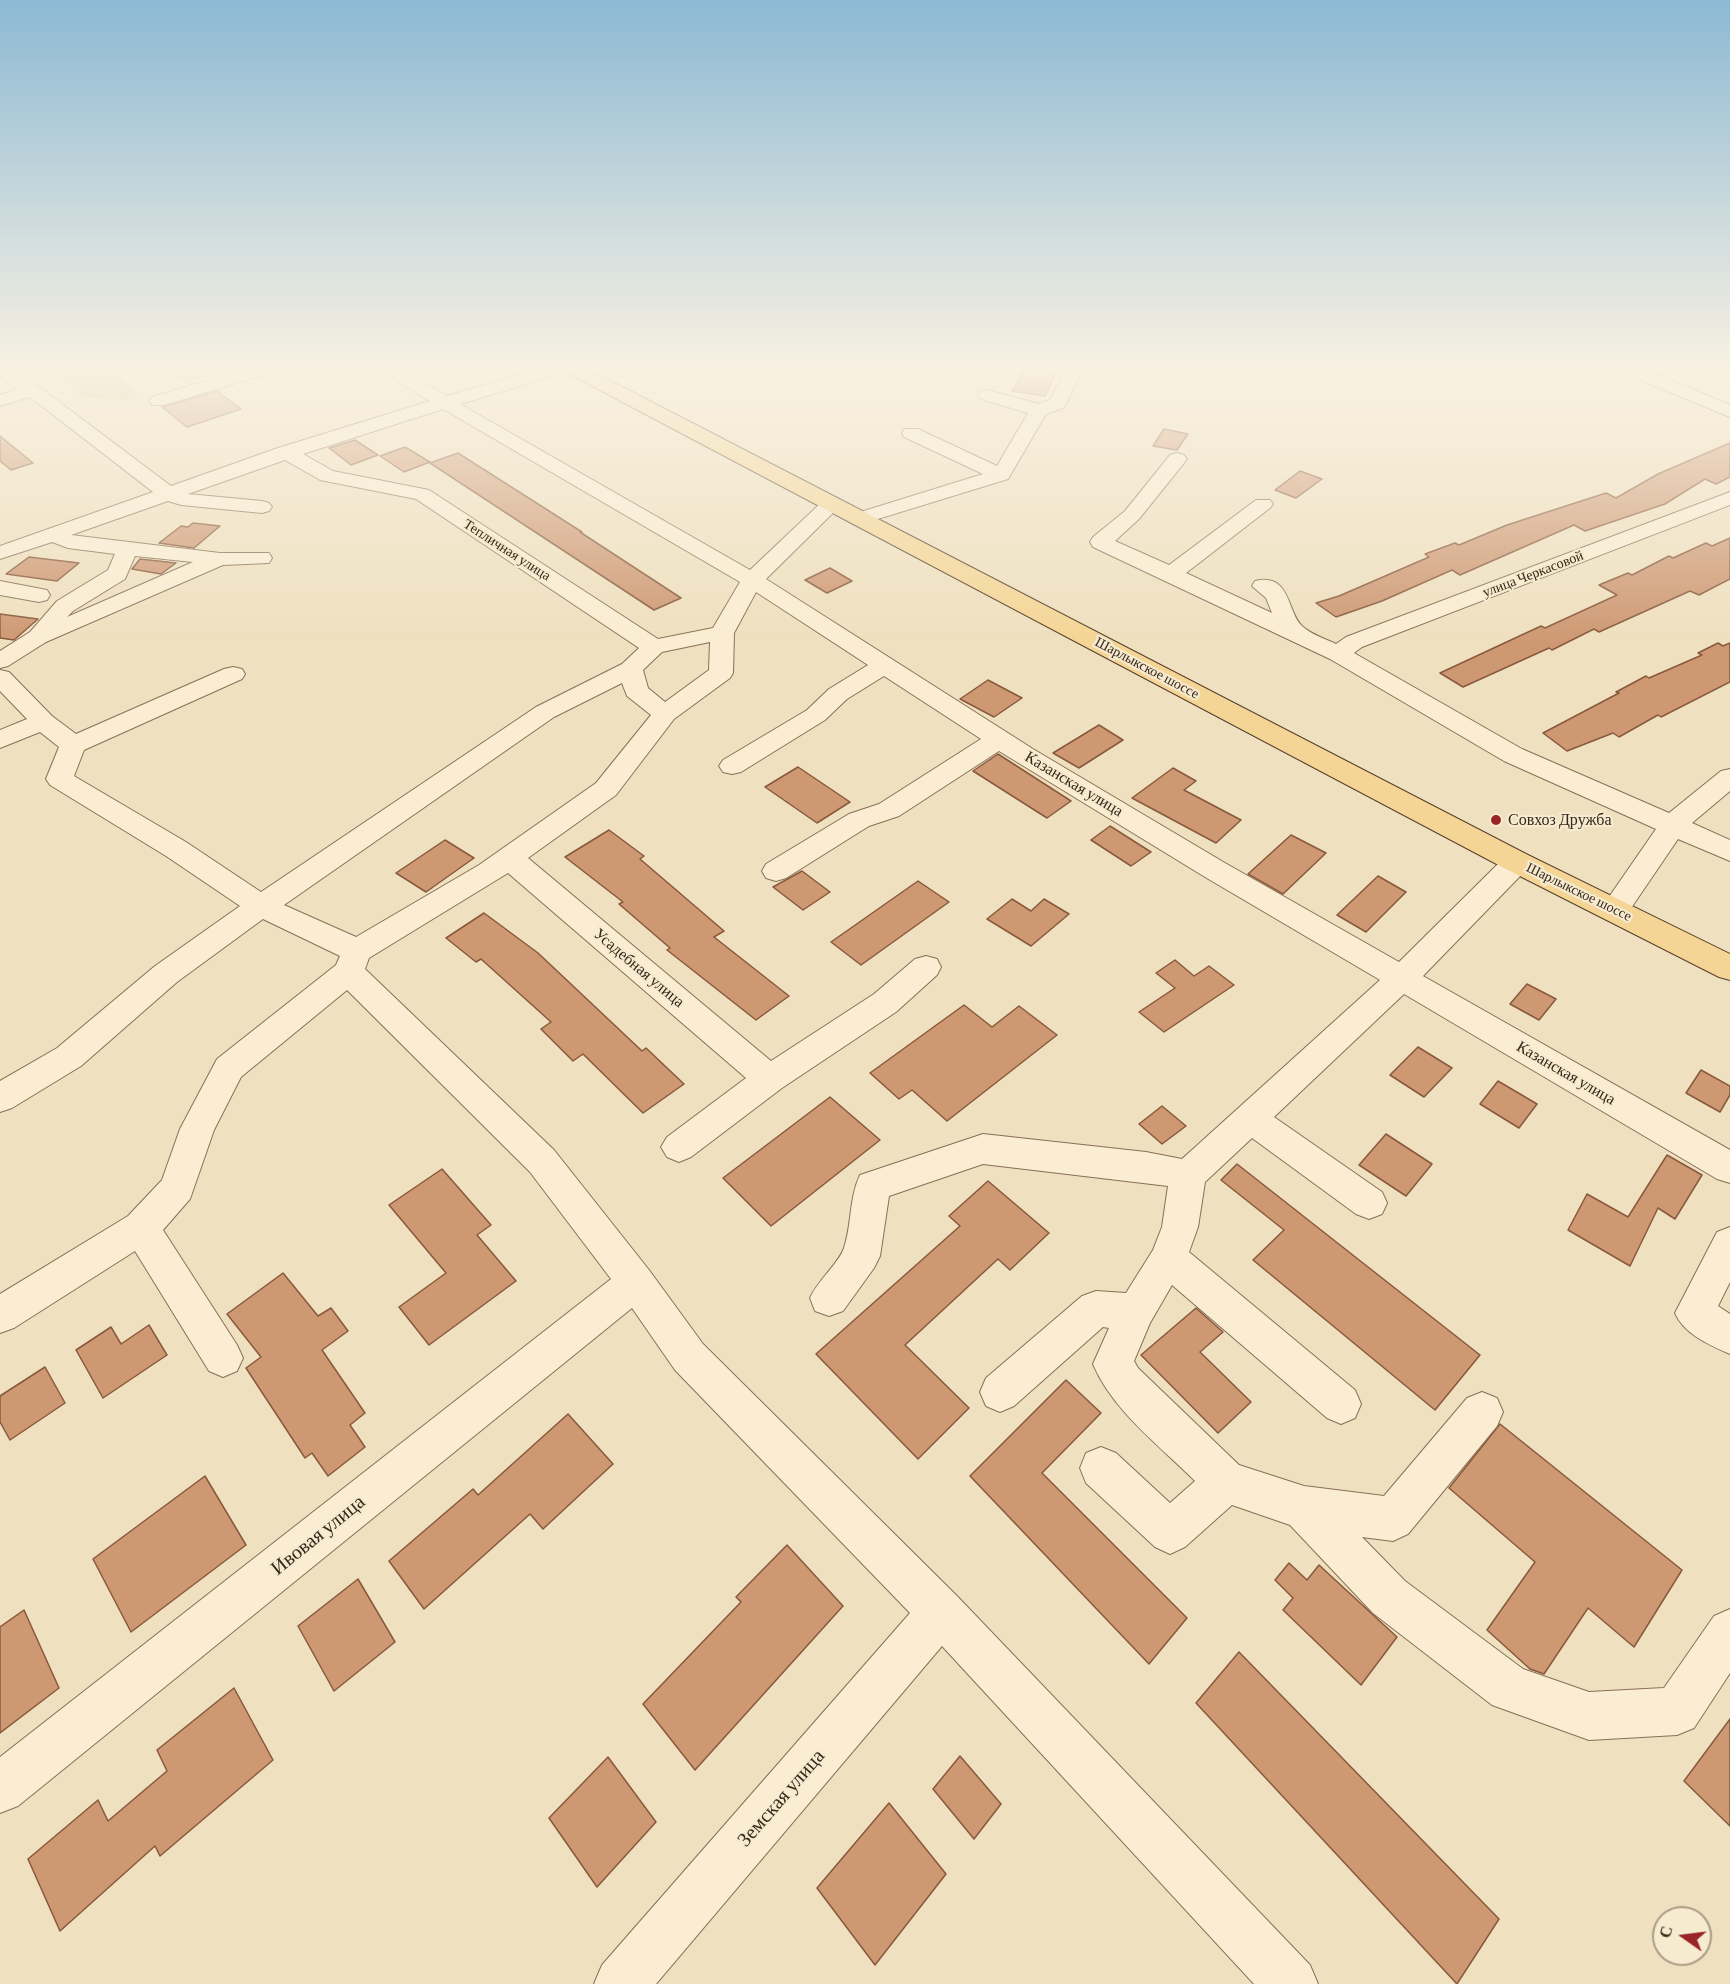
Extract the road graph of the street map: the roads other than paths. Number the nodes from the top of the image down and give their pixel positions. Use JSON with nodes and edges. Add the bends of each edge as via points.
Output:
{"nodes":[{"id":1,"x":120,"y":458,"type":"edge"},
{"id":2,"x":269,"y":458,"type":"edge"},
{"id":3,"x":295,"y":458,"type":"edge"},
{"id":4,"x":540,"y":458,"type":"edge"},
{"id":5,"x":745,"y":458,"type":"edge"},
{"id":6,"x":963,"y":458,"type":"edge"},
{"id":7,"x":1012,"y":458,"type":"edge"},
{"id":8,"x":1177,"y":459,"type":"dead end"},
{"id":9,"x":1002,"y":476,"type":"junction"},
{"id":10,"x":167,"y":494,"type":"junction"},
{"id":11,"x":1730,"y":498,"type":"edge"},
{"id":12,"x":832,"y":503,"type":"junction"},
{"id":13,"x":1263,"y":504,"type":"dead end"},
{"id":14,"x":262,"y":507,"type":"dead end"},
{"id":15,"x":861,"y":518,"type":"junction"},
{"id":16,"x":54,"y":534,"type":"junction"},
{"id":17,"x":128,"y":547,"type":"junction"},
{"id":18,"x":0,"y":553,"type":"edge"},
{"id":19,"x":261,"y":558,"type":"dead end"},
{"id":20,"x":220,"y":559,"type":"junction"},
{"id":21,"x":117,"y":574,"type":"junction"},
{"id":22,"x":1171,"y":574,"type":"junction"},
{"id":23,"x":752,"y":580,"type":"junction"},
{"id":24,"x":1263,"y":586,"type":"dead end"},
{"id":25,"x":0,"y":588,"type":"edge"},
{"id":26,"x":154,"y":588,"type":"junction"},
{"id":27,"x":39,"y":595,"type":"dead end"},
{"id":28,"x":1291,"y":630,"type":"junction"},
{"id":29,"x":723,"y":633,"type":"junction"},
{"id":30,"x":38,"y":637,"type":"junction"},
{"id":31,"x":654,"y":646,"type":"junction"},
{"id":32,"x":1338,"y":654,"type":"junction"},
{"id":33,"x":0,"y":661,"type":"edge"},
{"id":34,"x":885,"y":665,"type":"junction"},
{"id":35,"x":631,"y":669,"type":"junction"},
{"id":36,"x":233,"y":674,"type":"dead end"},
{"id":37,"x":0,"y":677,"type":"edge"},
{"id":38,"x":665,"y":714,"type":"junction"},
{"id":39,"x":43,"y":721,"type":"junction"},
{"id":40,"x":999,"y":739,"type":"junction"},
{"id":41,"x":0,"y":740,"type":"edge"},
{"id":42,"x":73,"y":745,"type":"junction"},
{"id":43,"x":732,"y":766,"type":"dead end"},
{"id":44,"x":1730,"y":777,"type":"edge"},
{"id":45,"x":1672,"y":826,"type":"junction"},
{"id":46,"x":1730,"y":851,"type":"edge"},
{"id":47,"x":509,"y":858,"type":"junction"},
{"id":48,"x":1517,"y":862,"type":"junction"},
{"id":49,"x":776,"y":871,"type":"dead end"},
{"id":50,"x":261,"y":906,"type":"junction"},
{"id":51,"x":1615,"y":910,"type":"junction"},
{"id":52,"x":352,"y":961,"type":"junction"},
{"id":53,"x":926,"y":967,"type":"dead end"},
{"id":54,"x":1730,"y":968,"type":"edge"},
{"id":55,"x":1402,"y":978,"type":"junction"},
{"id":56,"x":770,"y":1079,"type":"junction"},
{"id":57,"x":0,"y":1098,"type":"edge"},
{"id":58,"x":1239,"y":1128,"type":"junction"},
{"id":59,"x":678,"y":1147,"type":"dead end"},
{"id":60,"x":1730,"y":1168,"type":"edge"},
{"id":61,"x":1188,"y":1175,"type":"junction"},
{"id":62,"x":1369,"y":1203,"type":"dead end"},
{"id":63,"x":141,"y":1228,"type":"junction"},
{"id":64,"x":1730,"y":1244,"type":"edge"},
{"id":65,"x":1168,"y":1258,"type":"junction"},
{"id":66,"x":636,"y":1282,"type":"junction"},
{"id":67,"x":828,"y":1298,"type":"dead end"},
{"id":68,"x":1136,"y":1312,"type":"junction"},
{"id":69,"x":0,"y":1315,"type":"edge"},
{"id":70,"x":1730,"y":1335,"type":"edge"},
{"id":71,"x":223,"y":1358,"type":"dead end"},
{"id":72,"x":1000,"y":1392,"type":"dead end"},
{"id":73,"x":1341,"y":1404,"type":"dead end"},
{"id":74,"x":1482,"y":1412,"type":"dead end"},
{"id":75,"x":1101,"y":1467,"type":"dead end"},
{"id":76,"x":1226,"y":1482,"type":"junction"},
{"id":77,"x":1304,"y":1508,"type":"junction"},
{"id":78,"x":941,"y":1612,"type":"junction"},
{"id":79,"x":1730,"y":1632,"type":"edge"},
{"id":80,"x":0,"y":1788,"type":"edge"},
{"id":81,"x":621,"y":1984,"type":"edge"},
{"id":82,"x":1290,"y":1984,"type":"edge"}],
"edges":[{"from":1,"to":10,"type":"street"},
{"from":2,"to":10,"type":"street"},
{"from":3,"to":31,"type":"street","name":"Тепличная улица","via":[[327,476],[422,494]]},
{"from":4,"to":23,"type":"street","name":"Казанская улица"},
{"from":5,"to":12,"type":"main road","name":"Шарлыкское шоссе"},
{"from":6,"to":9,"type":"street"},
{"from":7,"to":9,"type":"street"},
{"from":8,"to":22,"type":"street","via":[[1132,515],[1101,542]]},
{"from":9,"to":15,"type":"street"},
{"from":10,"to":14,"type":"street","via":[[181,499]]},
{"from":10,"to":16,"type":"street"},
{"from":11,"to":32,"type":"street","name":"улица Черкасовой","via":[[1354,642]]},
{"from":12,"to":15,"type":"main road","name":"Шарлыкское шоссе"},
{"from":12,"to":23,"type":"street"},
{"from":13,"to":22,"type":"street"},
{"from":15,"to":48,"type":"main road","name":"Шарлыкское шоссе"},
{"from":16,"to":17,"type":"street","via":[[68,542]]},
{"from":16,"to":18,"type":"street"},
{"from":17,"to":20,"type":"street"},
{"from":17,"to":21,"type":"street"},
{"from":19,"to":20,"type":"street"},
{"from":20,"to":26,"type":"street"},
{"from":21,"to":26,"type":"street","via":[[128,584]]},
{"from":21,"to":30,"type":"street","via":[[65,606]]},
{"from":22,"to":28,"type":"street"},
{"from":23,"to":29,"type":"street"},
{"from":23,"to":34,"type":"street","name":"Казанская улица"},
{"from":24,"to":28,"type":"street","via":[[1276,595]]},
{"from":25,"to":27,"type":"street"},
{"from":26,"to":30,"type":"street"},
{"from":28,"to":32,"type":"street"},
{"from":29,"to":31,"type":"street"},
{"from":29,"to":38,"type":"street","via":[[721,673]]},
{"from":30,"to":33,"type":"street"},
{"from":31,"to":35,"type":"street"},
{"from":32,"to":45,"type":"street","via":[[1512,754]]},
{"from":34,"to":40,"type":"street","name":"Казанская улица"},
{"from":34,"to":43,"type":"street","via":[[838,694],[816,715]]},
{"from":35,"to":38,"type":"street","via":[[636,690]]},
{"from":35,"to":50,"type":"street","via":[[545,712]]},
{"from":36,"to":42,"type":"street"},
{"from":37,"to":39,"type":"street"},
{"from":38,"to":47,"type":"street","via":[[606,789]]},
{"from":39,"to":41,"type":"street"},
{"from":39,"to":42,"type":"street"},
{"from":40,"to":49,"type":"street","via":[[889,810],[859,820]]},
{"from":40,"to":55,"type":"street","name":"Казанская улица"},
{"from":42,"to":50,"type":"street","via":[[59,779],[176,849]]},
{"from":44,"to":45,"type":"street"},
{"from":45,"to":46,"type":"street"},
{"from":45,"to":51,"type":"street"},
{"from":47,"to":52,"type":"street"},
{"from":47,"to":56,"type":"street","name":"Усадебная улица"},
{"from":48,"to":51,"type":"main road","name":"Шарлыкское шоссе"},
{"from":48,"to":55,"type":"street"},
{"from":50,"to":52,"type":"street"},
{"from":50,"to":57,"type":"street","via":[[166,974],[69,1057]]},
{"from":51,"to":54,"type":"main road","name":"Шарлыкское шоссе"},
{"from":52,"to":63,"type":"street","via":[[229,1068],[197,1130],[177,1188]]},
{"from":52,"to":66,"type":"street","via":[[542,1161]]},
{"from":53,"to":56,"type":"street","via":[[885,1003]]},
{"from":55,"to":58,"type":"street"},
{"from":55,"to":60,"type":"street","name":"Казанская улица"},
{"from":56,"to":59,"type":"street"},
{"from":58,"to":61,"type":"street"},
{"from":58,"to":62,"type":"street"},
{"from":61,"to":65,"type":"street","via":[[1180,1227]]},
{"from":61,"to":67,"type":"street","via":[[983,1149],[873,1186],[861,1256]]},
{"from":63,"to":69,"type":"street"},
{"from":63,"to":71,"type":"street"},
{"from":64,"to":70,"type":"street","via":[[1694,1313]]},
{"from":65,"to":68,"type":"street"},
{"from":65,"to":73,"type":"street"},
{"from":66,"to":78,"type":"street","via":[[689,1356]]},
{"from":66,"to":80,"type":"street","name":"Ивовая улица"},
{"from":68,"to":72,"type":"street","via":[[1096,1309]]},
{"from":68,"to":76,"type":"street","via":[[1113,1364],[1124,1382]]},
{"from":74,"to":77,"type":"street","via":[[1393,1519]]},
{"from":75,"to":76,"type":"street","via":[[1170,1532]]},
{"from":76,"to":77,"type":"street"},
{"from":77,"to":79,"type":"street","via":[[1389,1597],[1509,1688],[1589,1716],[1677,1711]]},
{"from":78,"to":81,"type":"street","name":"Земская улица"},
{"from":78,"to":82,"type":"street"}]}
